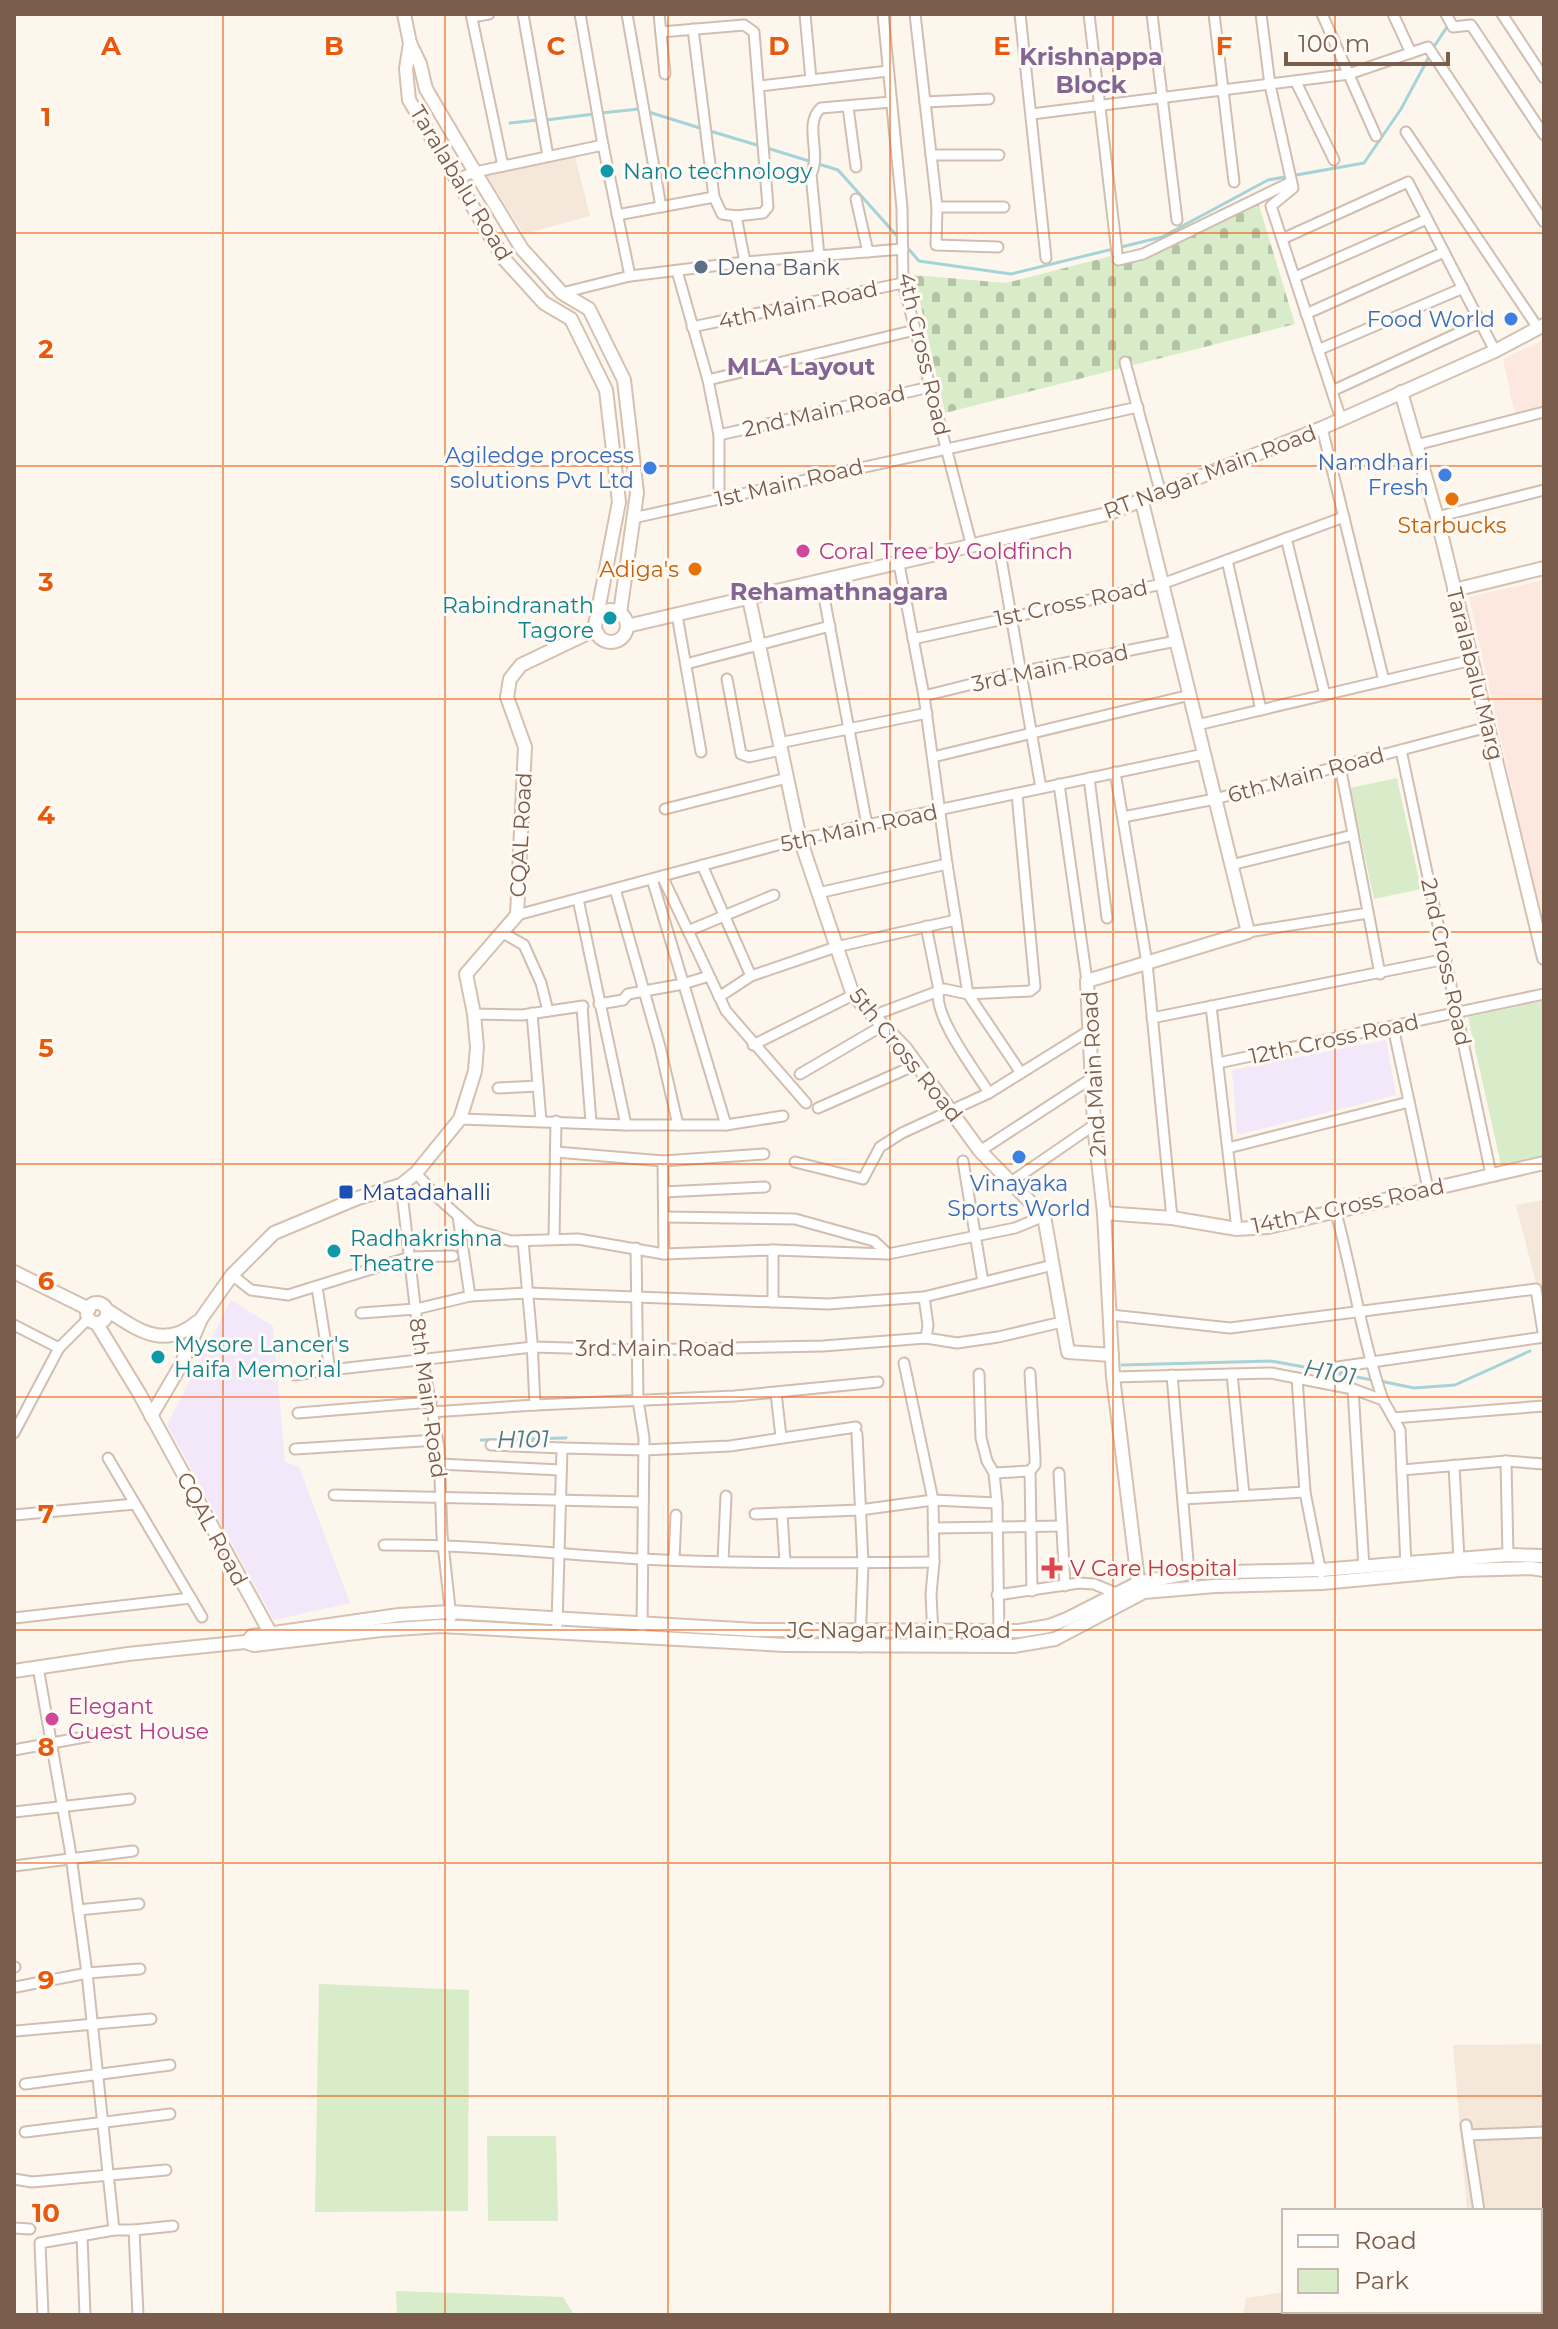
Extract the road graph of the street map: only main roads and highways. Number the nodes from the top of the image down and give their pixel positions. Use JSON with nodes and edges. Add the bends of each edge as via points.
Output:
{"nodes":[{"id":1,"x":404,"y":14,"type":"edge"},
{"id":2,"x":410,"y":43,"type":"junction"},
{"id":3,"x":1541,"y":326,"type":"edge"},
{"id":4,"x":1401,"y":392,"type":"junction"},
{"id":5,"x":1142,"y":502,"type":"junction"},
{"id":6,"x":1544,"y":568,"type":"edge"},
{"id":7,"x":1454,"y":590,"type":"junction"},
{"id":8,"x":749,"y":598,"type":"junction"},
{"id":9,"x":620,"y":613,"type":"junction"},
{"id":10,"x":627,"y":626,"type":"junction"},
{"id":11,"x":597,"y":627,"type":"junction"},
{"id":12,"x":1544,"y":958,"type":"edge"},
{"id":13,"x":1544,"y":1163,"type":"edge"},
{"id":14,"x":1104,"y":1213,"type":"junction"},
{"id":15,"x":14,"y":1272,"type":"edge"},
{"id":16,"x":91,"y":1317,"type":"junction"},
{"id":17,"x":201,"y":1319,"type":"junction"},
{"id":18,"x":1112,"y":1355,"type":"junction"},
{"id":19,"x":151,"y":1416,"type":"junction"},
{"id":20,"x":1544,"y":1556,"type":"edge"},
{"id":21,"x":1407,"y":1570,"type":"junction"},
{"id":22,"x":1544,"y":1570,"type":"edge"},
{"id":23,"x":1322,"y":1577,"type":"junction"},
{"id":24,"x":1139,"y":1588,"type":"junction"},
{"id":25,"x":1120,"y":1598,"type":"junction"},
{"id":26,"x":380,"y":1624,"type":"junction"},
{"id":27,"x":557,"y":1625,"type":"junction"},
{"id":28,"x":273,"y":1638,"type":"junction"},
{"id":29,"x":14,"y":1671,"type":"edge"}],
"edges":[{"from":1,"to":2,"type":"main road","name":"Taralabalu Road"},
{"from":2,"to":9,"type":"main road","name":"Taralabalu Road","via":[[426,89],[522,249],[562,293],[589,309],[624,380],[637,493]]},
{"from":2,"to":11,"type":"main road","name":"Taralabalu Road","via":[[409,100],[504,259],[544,303],[571,319],[606,390],[619,502]]},
{"from":3,"to":4,"type":"main road","name":"RT Nagar Main Road"},
{"from":4,"to":5,"type":"main road","name":"RT Nagar Main Road"},
{"from":4,"to":7,"type":"main road","name":"Taralabalu Marg"},
{"from":5,"to":8,"type":"main road","name":"RT Nagar Main Road"},
{"from":5,"to":14,"type":"main road","name":"2nd Main Road","via":[[1248,932],[1087,981]]},
{"from":6,"to":7,"type":"main road"},
{"from":7,"to":12,"type":"main road","name":"Taralabalu Marg"},
{"from":8,"to":10,"type":"main road","name":"RT Nagar Main Road"},
{"from":8,"to":18,"type":"main road","name":"5th Cross Road","via":[[800,839],[853,995],[918,1064],[980,1151],[1044,1216],[1068,1352]]},
{"from":9,"to":10,"type":"main road"},
{"from":9,"to":11,"type":"main road","via":[[601,614]]},
{"from":10,"to":11,"type":"main road","via":[[615,641],[605,640]]},
{"from":11,"to":17,"type":"main road","name":"CQAL Road","via":[[521,665],[510,679],[507,697],[525,747],[517,915],[467,970],[477,1047],[460,1119],[401,1185],[281,1229],[232,1275]]},
{"from":13,"to":14,"type":"main road","name":"14th A Cross Road","via":[[1268,1227],[1237,1229]]},
{"from":14,"to":18,"type":"main road","name":"2nd Main Road"},
{"from":15,"to":16,"type":"main road","name":"CQAL Road"},
{"from":16,"to":17,"type":"main road","name":"CQAL Road","via":[[97,1303],[137,1329],[173,1337]]},
{"from":16,"to":19,"type":"main road","name":"CQAL Road"},
{"from":17,"to":19,"type":"main road","name":"CQAL Road"},
{"from":18,"to":24,"type":"main road","name":"2nd Main Road"},
{"from":19,"to":28,"type":"main road","name":"CQAL Road"},
{"from":20,"to":21,"type":"main road","name":"JC Nagar Main Road","via":[[1459,1560]]},
{"from":21,"to":22,"type":"main road","name":"JC Nagar Main Road"},
{"from":21,"to":23,"type":"main road","name":"JC Nagar Main Road"},
{"from":21,"to":23,"type":"main road","name":"JC Nagar Main Road","via":[[1364,1568]]},
{"from":23,"to":24,"type":"main road","name":"JC Nagar Main Road"},
{"from":23,"to":24,"type":"main road","name":"JC Nagar Main Road","via":[[1189,1573]]},
{"from":24,"to":25,"type":"main road","name":"JC Nagar Main Road"},
{"from":25,"to":27,"type":"main road","name":"JC Nagar Main Road","via":[[1049,1626],[999,1631]]},
{"from":25,"to":27,"type":"main road","name":"JC Nagar Main Road","via":[[1074,1630],[1014,1646],[860,1647],[642,1637]]},
{"from":26,"to":27,"type":"main road","name":"JC Nagar Main Road"},
{"from":26,"to":27,"type":"main road","name":"JC Nagar Main Road","via":[[450,1612]]},
{"from":26,"to":28,"type":"main road","name":"JC Nagar Main Road"},
{"from":28,"to":29,"type":"main road","name":"JC Nagar Main Road","via":[[252,1636],[247,1642]]}]}
